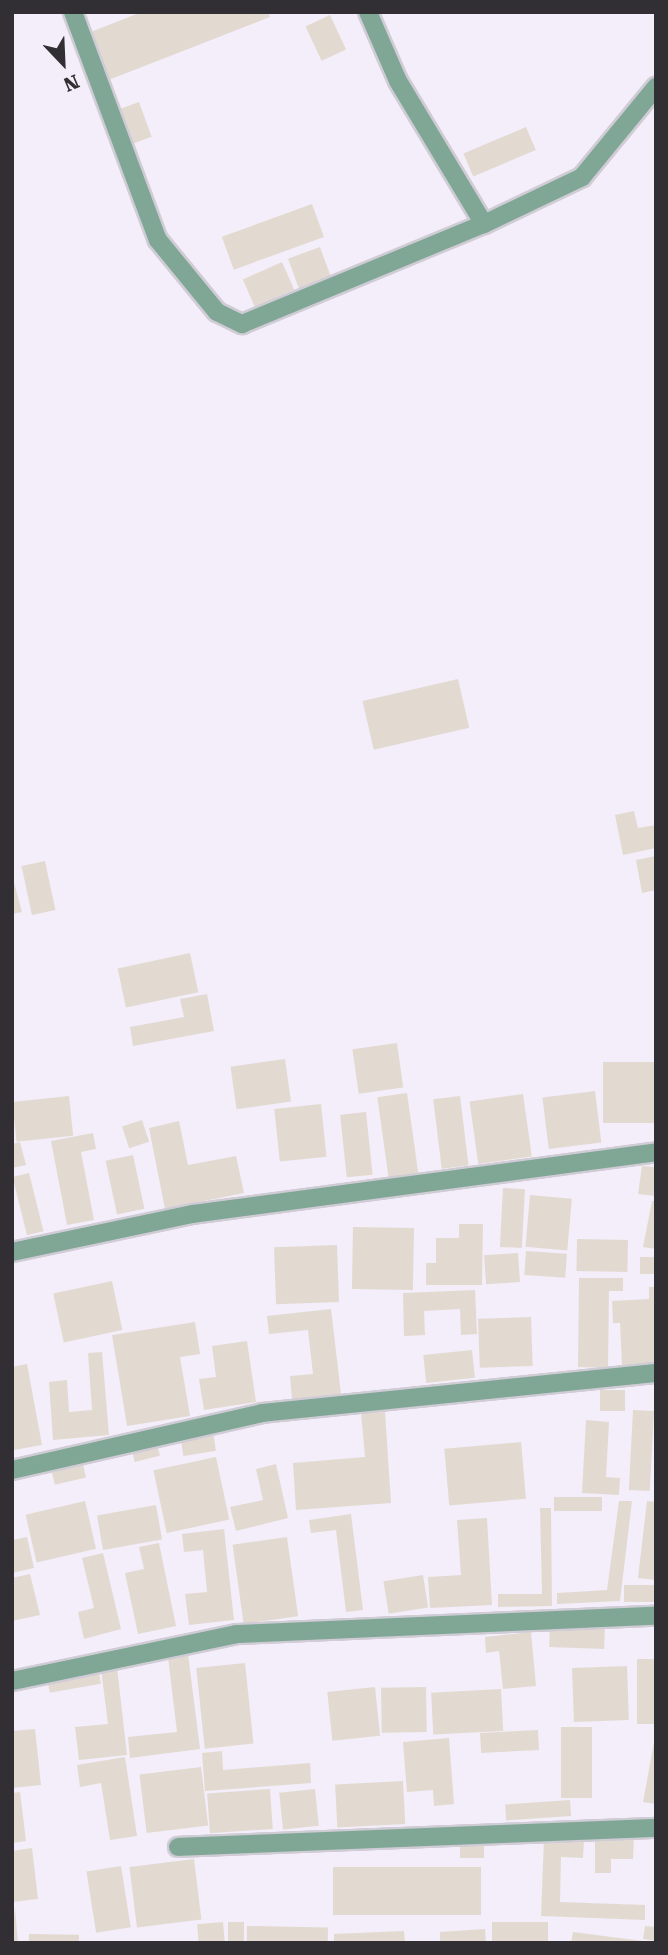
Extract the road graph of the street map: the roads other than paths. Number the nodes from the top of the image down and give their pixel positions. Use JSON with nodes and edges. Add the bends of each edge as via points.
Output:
{"nodes":[{"id":1,"x":73,"y":12,"type":"edge"},
{"id":2,"x":368,"y":12,"type":"edge"},
{"id":3,"x":656,"y":87,"type":"edge"},
{"id":4,"x":484,"y":224,"type":"junction"},
{"id":5,"x":656,"y":1153,"type":"edge"},
{"id":6,"x":12,"y":1252,"type":"edge"},
{"id":7,"x":656,"y":1373,"type":"edge"},
{"id":8,"x":12,"y":1469,"type":"edge"},
{"id":9,"x":656,"y":1616,"type":"edge"},
{"id":10,"x":12,"y":1681,"type":"edge"},
{"id":11,"x":656,"y":1828,"type":"edge"},
{"id":12,"x":178,"y":1847,"type":"dead end"}],
"edges":[{"from":1,"to":4,"type":"street","via":[[158,240],[217,312],[242,324]]},
{"from":2,"to":4,"type":"street","via":[[398,82]]},
{"from":3,"to":4,"type":"street","via":[[582,177]]},
{"from":5,"to":6,"type":"street","via":[[193,1214]]},
{"from":7,"to":8,"type":"street","via":[[262,1413]]},
{"from":9,"to":10,"type":"street","via":[[236,1634]]},
{"from":11,"to":12,"type":"street"}]}
